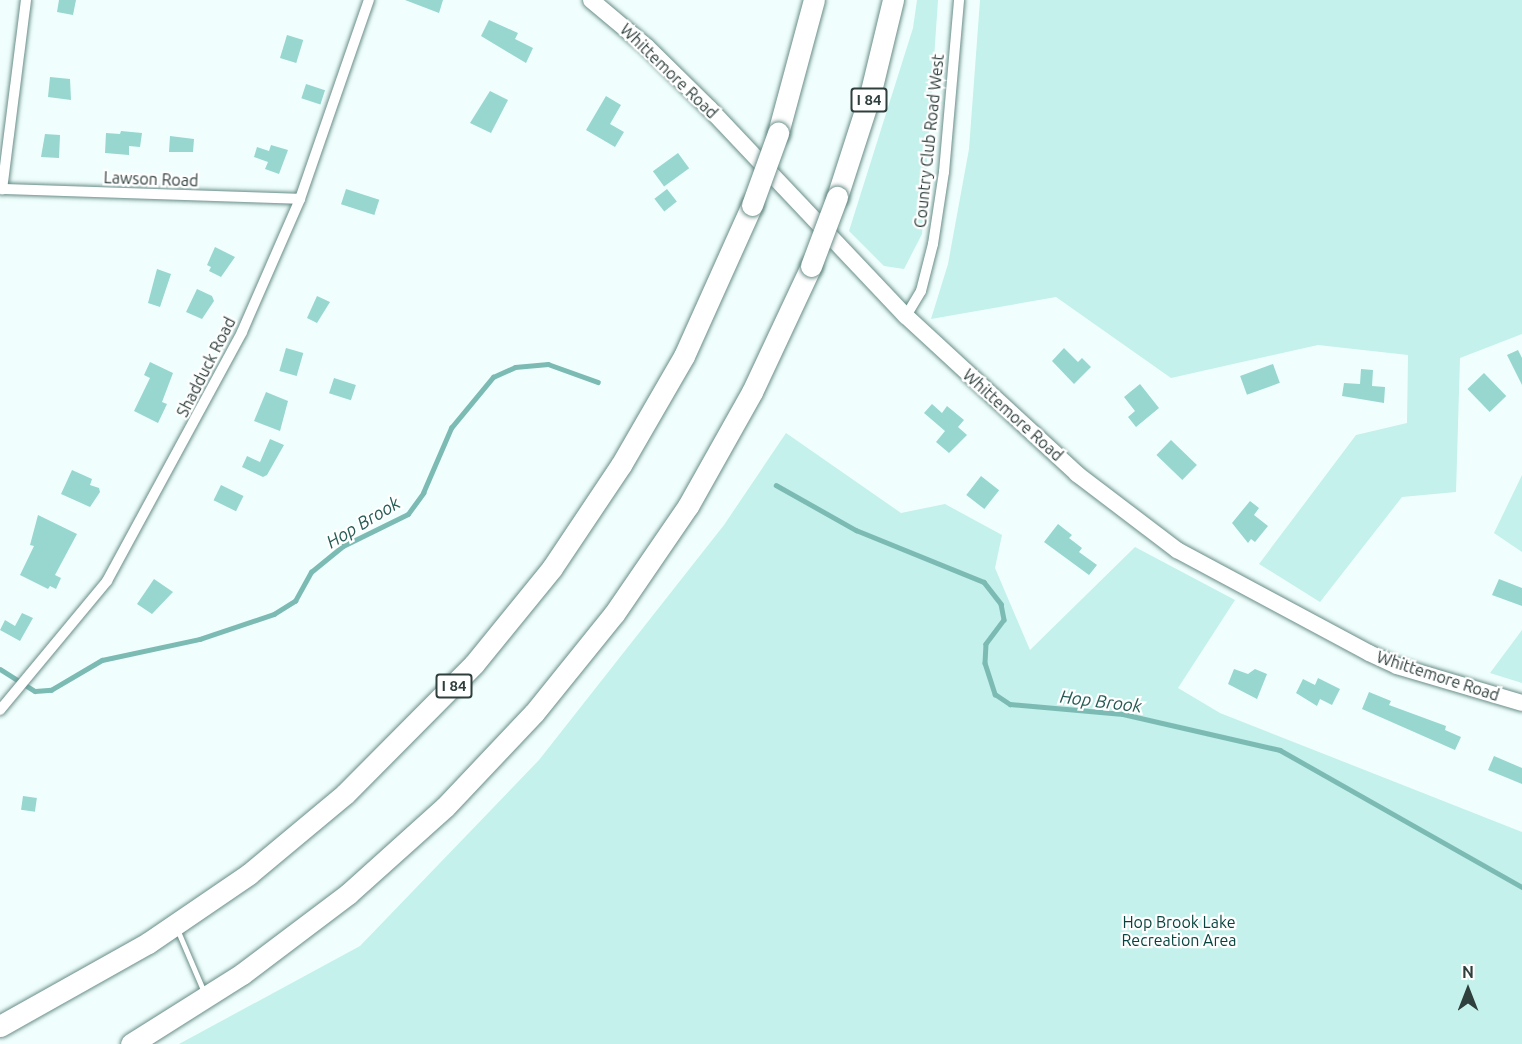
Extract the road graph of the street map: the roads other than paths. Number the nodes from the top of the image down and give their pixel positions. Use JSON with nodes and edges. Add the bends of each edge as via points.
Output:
{"nodes":[{"id":1,"x":26,"y":0,"type":"edge"},
{"id":2,"x":369,"y":0,"type":"edge"},
{"id":3,"x":591,"y":0,"type":"edge"},
{"id":4,"x":814,"y":0,"type":"edge"},
{"id":5,"x":893,"y":0,"type":"edge"},
{"id":6,"x":959,"y":0,"type":"edge"},
{"id":7,"x":300,"y":199,"type":"junction"},
{"id":8,"x":906,"y":316,"type":"junction"},
{"id":9,"x":1522,"y":703,"type":"edge"},
{"id":10,"x":0,"y":710,"type":"edge"},
{"id":11,"x":176,"y":924,"type":"junction"},
{"id":12,"x":207,"y":998,"type":"junction"},
{"id":13,"x":0,"y":1026,"type":"edge"},
{"id":14,"x":131,"y":1044,"type":"edge"}],
"edges":[{"from":1,"to":7,"type":"street","name":"Lawson Road","via":[[2,189]]},
{"from":2,"to":7,"type":"street","name":"Shadduck Road"},
{"from":3,"to":8,"type":"main road","name":"Whittemore Road","via":[[647,47],[710,110]]},
{"from":4,"to":11,"type":"highway","number":"I 84","bridge":true,"via":[[777,133],[712,300],[654,410],[588,518],[515,616],[432,710],[345,794],[249,874]]},
{"from":5,"to":12,"type":"highway","number":"I 84","bridge":true,"via":[[870,94],[811,266],[757,382],[699,487],[652,560],[576,663],[488,764],[397,852],[296,936]]},
{"from":6,"to":8,"type":"street","name":"Country Club Road West","via":[[944,172],[933,244],[921,291]]},
{"from":7,"to":10,"type":"street","name":"Shadduck Road","via":[[242,332],[107,581]]},
{"from":8,"to":9,"type":"main road","name":"Whittemore Road","via":[[1077,474],[1177,550],[1397,666]]},
{"from":11,"to":12,"type":"lane"},
{"from":11,"to":13,"type":"highway","number":"I 84","via":[[99,973]]},
{"from":12,"to":14,"type":"highway","number":"I 84"}]}
